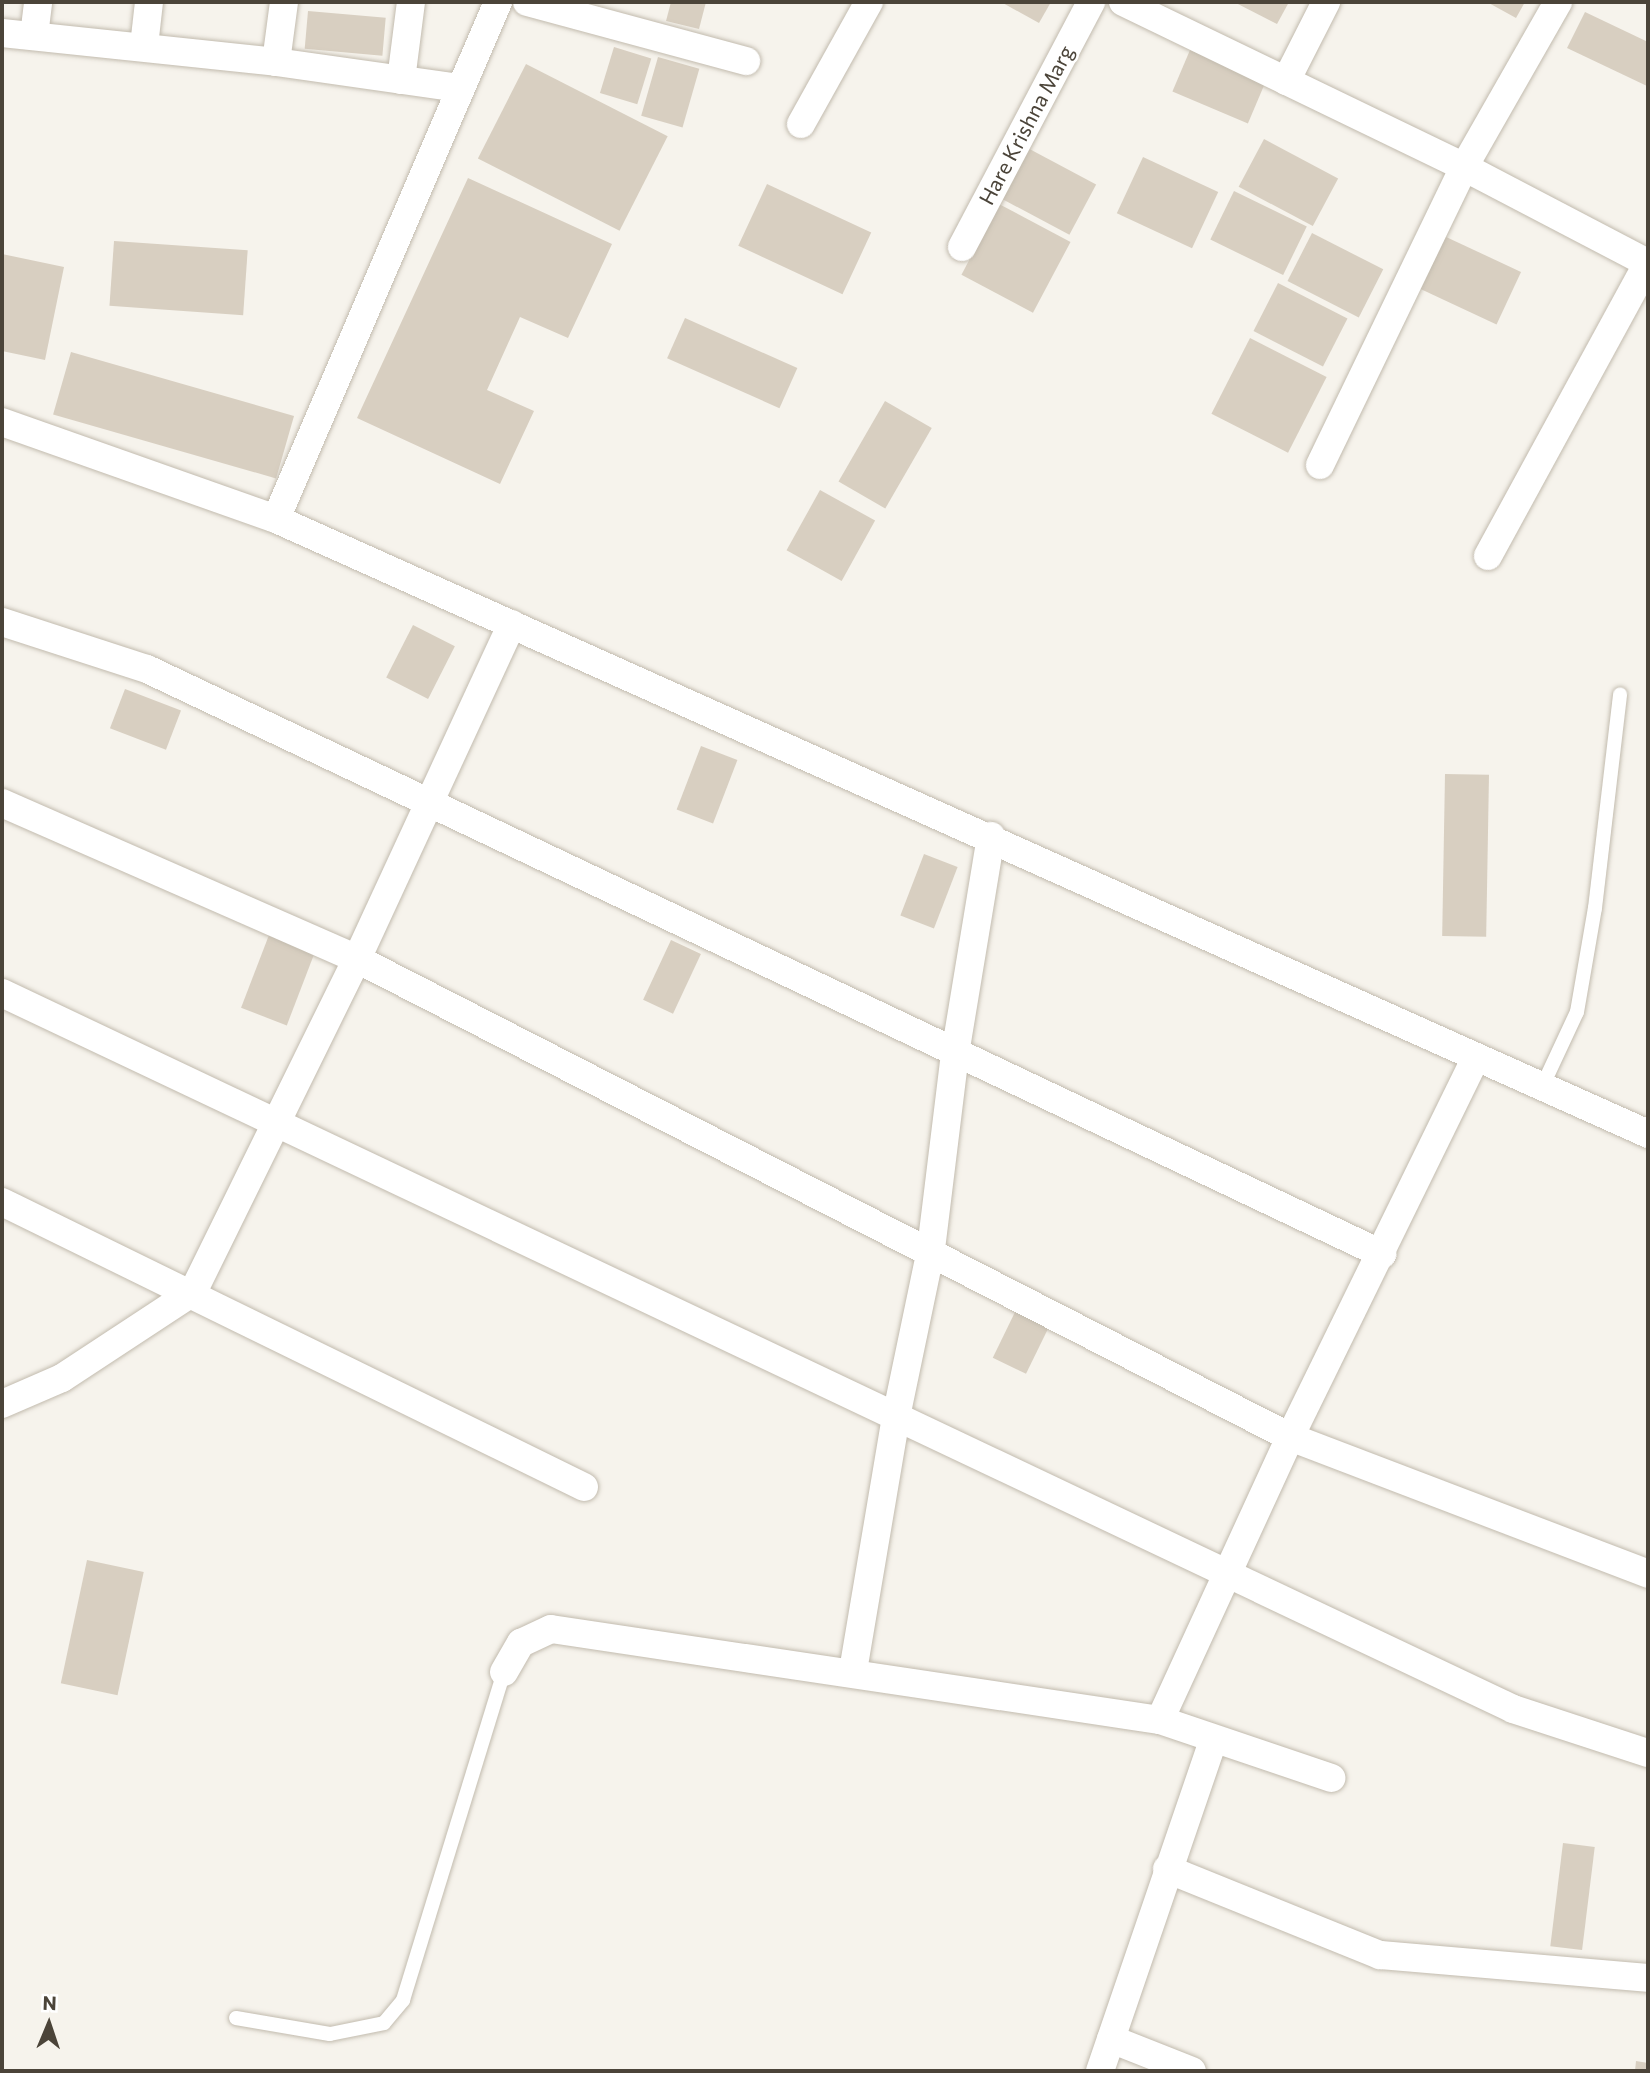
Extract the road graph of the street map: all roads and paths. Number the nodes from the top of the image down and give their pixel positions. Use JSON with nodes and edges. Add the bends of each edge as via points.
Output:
{"nodes":[{"id":1,"x":38,"y":2,"type":"edge"},
{"id":2,"x":149,"y":2,"type":"edge"},
{"id":3,"x":284,"y":2,"type":"edge"},
{"id":4,"x":411,"y":2,"type":"edge"},
{"id":5,"x":498,"y":2,"type":"edge"},
{"id":6,"x":527,"y":2,"type":"edge"},
{"id":7,"x":869,"y":2,"type":"edge"},
{"id":8,"x":1091,"y":2,"type":"edge"},
{"id":9,"x":1123,"y":2,"type":"edge"},
{"id":10,"x":1326,"y":2,"type":"edge"},
{"id":11,"x":1558,"y":2,"type":"edge"},
{"id":12,"x":2,"y":33,"type":"edge"},
{"id":13,"x":34,"y":36,"type":"junction"},
{"id":14,"x":144,"y":46,"type":"junction"},
{"id":15,"x":746,"y":61,"type":"dead end"},
{"id":16,"x":276,"y":62,"type":"junction"},
{"id":17,"x":401,"y":80,"type":"junction"},
{"id":18,"x":1286,"y":81,"type":"junction"},
{"id":19,"x":458,"y":88,"type":"junction"},
{"id":20,"x":801,"y":124,"type":"dead end"},
{"id":21,"x":1464,"y":167,"type":"junction"},
{"id":22,"x":962,"y":247,"type":"dead end"},
{"id":23,"x":1648,"y":263,"type":"edge"},
{"id":24,"x":2,"y":422,"type":"edge"},
{"id":25,"x":1320,"y":465,"type":"dead end"},
{"id":26,"x":276,"y":519,"type":"junction"},
{"id":27,"x":1488,"y":556,"type":"dead end"},
{"id":28,"x":2,"y":622,"type":"edge"},
{"id":29,"x":512,"y":624,"type":"junction"},
{"id":30,"x":1620,"y":694,"type":"dead end"},
{"id":31,"x":2,"y":803,"type":"edge"},
{"id":32,"x":427,"y":803,"type":"junction"},
{"id":33,"x":991,"y":836,"type":"junction"},
{"id":34,"x":358,"y":959,"type":"junction"},
{"id":35,"x":2,"y":993,"type":"edge"},
{"id":36,"x":955,"y":1054,"type":"junction"},
{"id":37,"x":1476,"y":1058,"type":"junction"},
{"id":38,"x":1542,"y":1087,"type":"junction"},
{"id":39,"x":275,"y":1123,"type":"junction"},
{"id":40,"x":1648,"y":1134,"type":"edge"},
{"id":41,"x":2,"y":1202,"type":"edge"},
{"id":42,"x":931,"y":1249,"type":"junction"},
{"id":43,"x":1382,"y":1254,"type":"junction"},
{"id":44,"x":193,"y":1292,"type":"junction"},
{"id":45,"x":2,"y":1405,"type":"edge"},
{"id":46,"x":896,"y":1417,"type":"junction"},
{"id":47,"x":1290,"y":1437,"type":"junction"},
{"id":48,"x":584,"y":1488,"type":"dead end"},
{"id":49,"x":1648,"y":1574,"type":"edge"},
{"id":50,"x":1230,"y":1575,"type":"junction"},
{"id":51,"x":853,"y":1671,"type":"junction"},
{"id":52,"x":504,"y":1672,"type":"joint"},
{"id":53,"x":1160,"y":1720,"type":"junction"},
{"id":54,"x":1213,"y":1741,"type":"junction"},
{"id":55,"x":1648,"y":1753,"type":"edge"},
{"id":56,"x":1331,"y":1778,"type":"dead end"},
{"id":57,"x":1167,"y":1870,"type":"junction"},
{"id":58,"x":1648,"y":1978,"type":"edge"},
{"id":59,"x":236,"y":2018,"type":"dead end"},
{"id":60,"x":1111,"y":2039,"type":"junction"},
{"id":61,"x":1100,"y":2071,"type":"edge"},
{"id":62,"x":1192,"y":2071,"type":"edge"}],
"edges":[{"from":1,"to":13,"type":"street"},
{"from":2,"to":14,"type":"street"},
{"from":3,"to":16,"type":"street"},
{"from":4,"to":17,"type":"street"},
{"from":5,"to":19,"type":"street"},
{"from":6,"to":15,"type":"street"},
{"from":7,"to":20,"type":"street"},
{"from":8,"to":22,"type":"street","name":"Hare Krishna Marg"},
{"from":9,"to":18,"type":"street"},
{"from":10,"to":18,"type":"street"},
{"from":11,"to":21,"type":"street"},
{"from":12,"to":13,"type":"street"},
{"from":13,"to":14,"type":"street"},
{"from":14,"to":16,"type":"street"},
{"from":16,"to":17,"type":"street"},
{"from":17,"to":19,"type":"street"},
{"from":18,"to":21,"type":"street"},
{"from":19,"to":26,"type":"street"},
{"from":21,"to":23,"type":"street"},
{"from":21,"to":25,"type":"street"},
{"from":23,"to":27,"type":"street"},
{"from":24,"to":26,"type":"street"},
{"from":26,"to":29,"type":"street"},
{"from":28,"to":32,"type":"street","via":[[147,669]]},
{"from":29,"to":32,"type":"street"},
{"from":29,"to":33,"type":"street"},
{"from":30,"to":38,"type":"lane","via":[[1595,908],[1577,1012]]},
{"from":31,"to":34,"type":"street"},
{"from":32,"to":34,"type":"street"},
{"from":32,"to":36,"type":"street"},
{"from":33,"to":36,"type":"street"},
{"from":33,"to":37,"type":"street"},
{"from":34,"to":39,"type":"street"},
{"from":34,"to":42,"type":"street"},
{"from":35,"to":39,"type":"street"},
{"from":36,"to":42,"type":"street"},
{"from":36,"to":43,"type":"street"},
{"from":37,"to":38,"type":"street"},
{"from":37,"to":43,"type":"street"},
{"from":38,"to":40,"type":"street"},
{"from":39,"to":44,"type":"street"},
{"from":39,"to":46,"type":"street"},
{"from":41,"to":44,"type":"street"},
{"from":42,"to":46,"type":"street"},
{"from":42,"to":47,"type":"street"},
{"from":43,"to":47,"type":"street"},
{"from":44,"to":45,"type":"street","via":[[62,1378]]},
{"from":44,"to":48,"type":"street"},
{"from":46,"to":50,"type":"street"},
{"from":46,"to":51,"type":"street"},
{"from":47,"to":49,"type":"street"},
{"from":47,"to":50,"type":"street"},
{"from":50,"to":53,"type":"street"},
{"from":50,"to":55,"type":"street","via":[[1513,1709]]},
{"from":51,"to":52,"type":"street","via":[[551,1629],[522,1643]]},
{"from":51,"to":53,"type":"street"},
{"from":52,"to":59,"type":"lane","via":[[403,2000],[384,2023],[330,2034]]},
{"from":53,"to":54,"type":"street"},
{"from":54,"to":56,"type":"street"},
{"from":54,"to":57,"type":"street"},
{"from":57,"to":58,"type":"street","via":[[1380,1955]]},
{"from":57,"to":60,"type":"street"},
{"from":60,"to":61,"type":"street"},
{"from":60,"to":62,"type":"street"}]}
